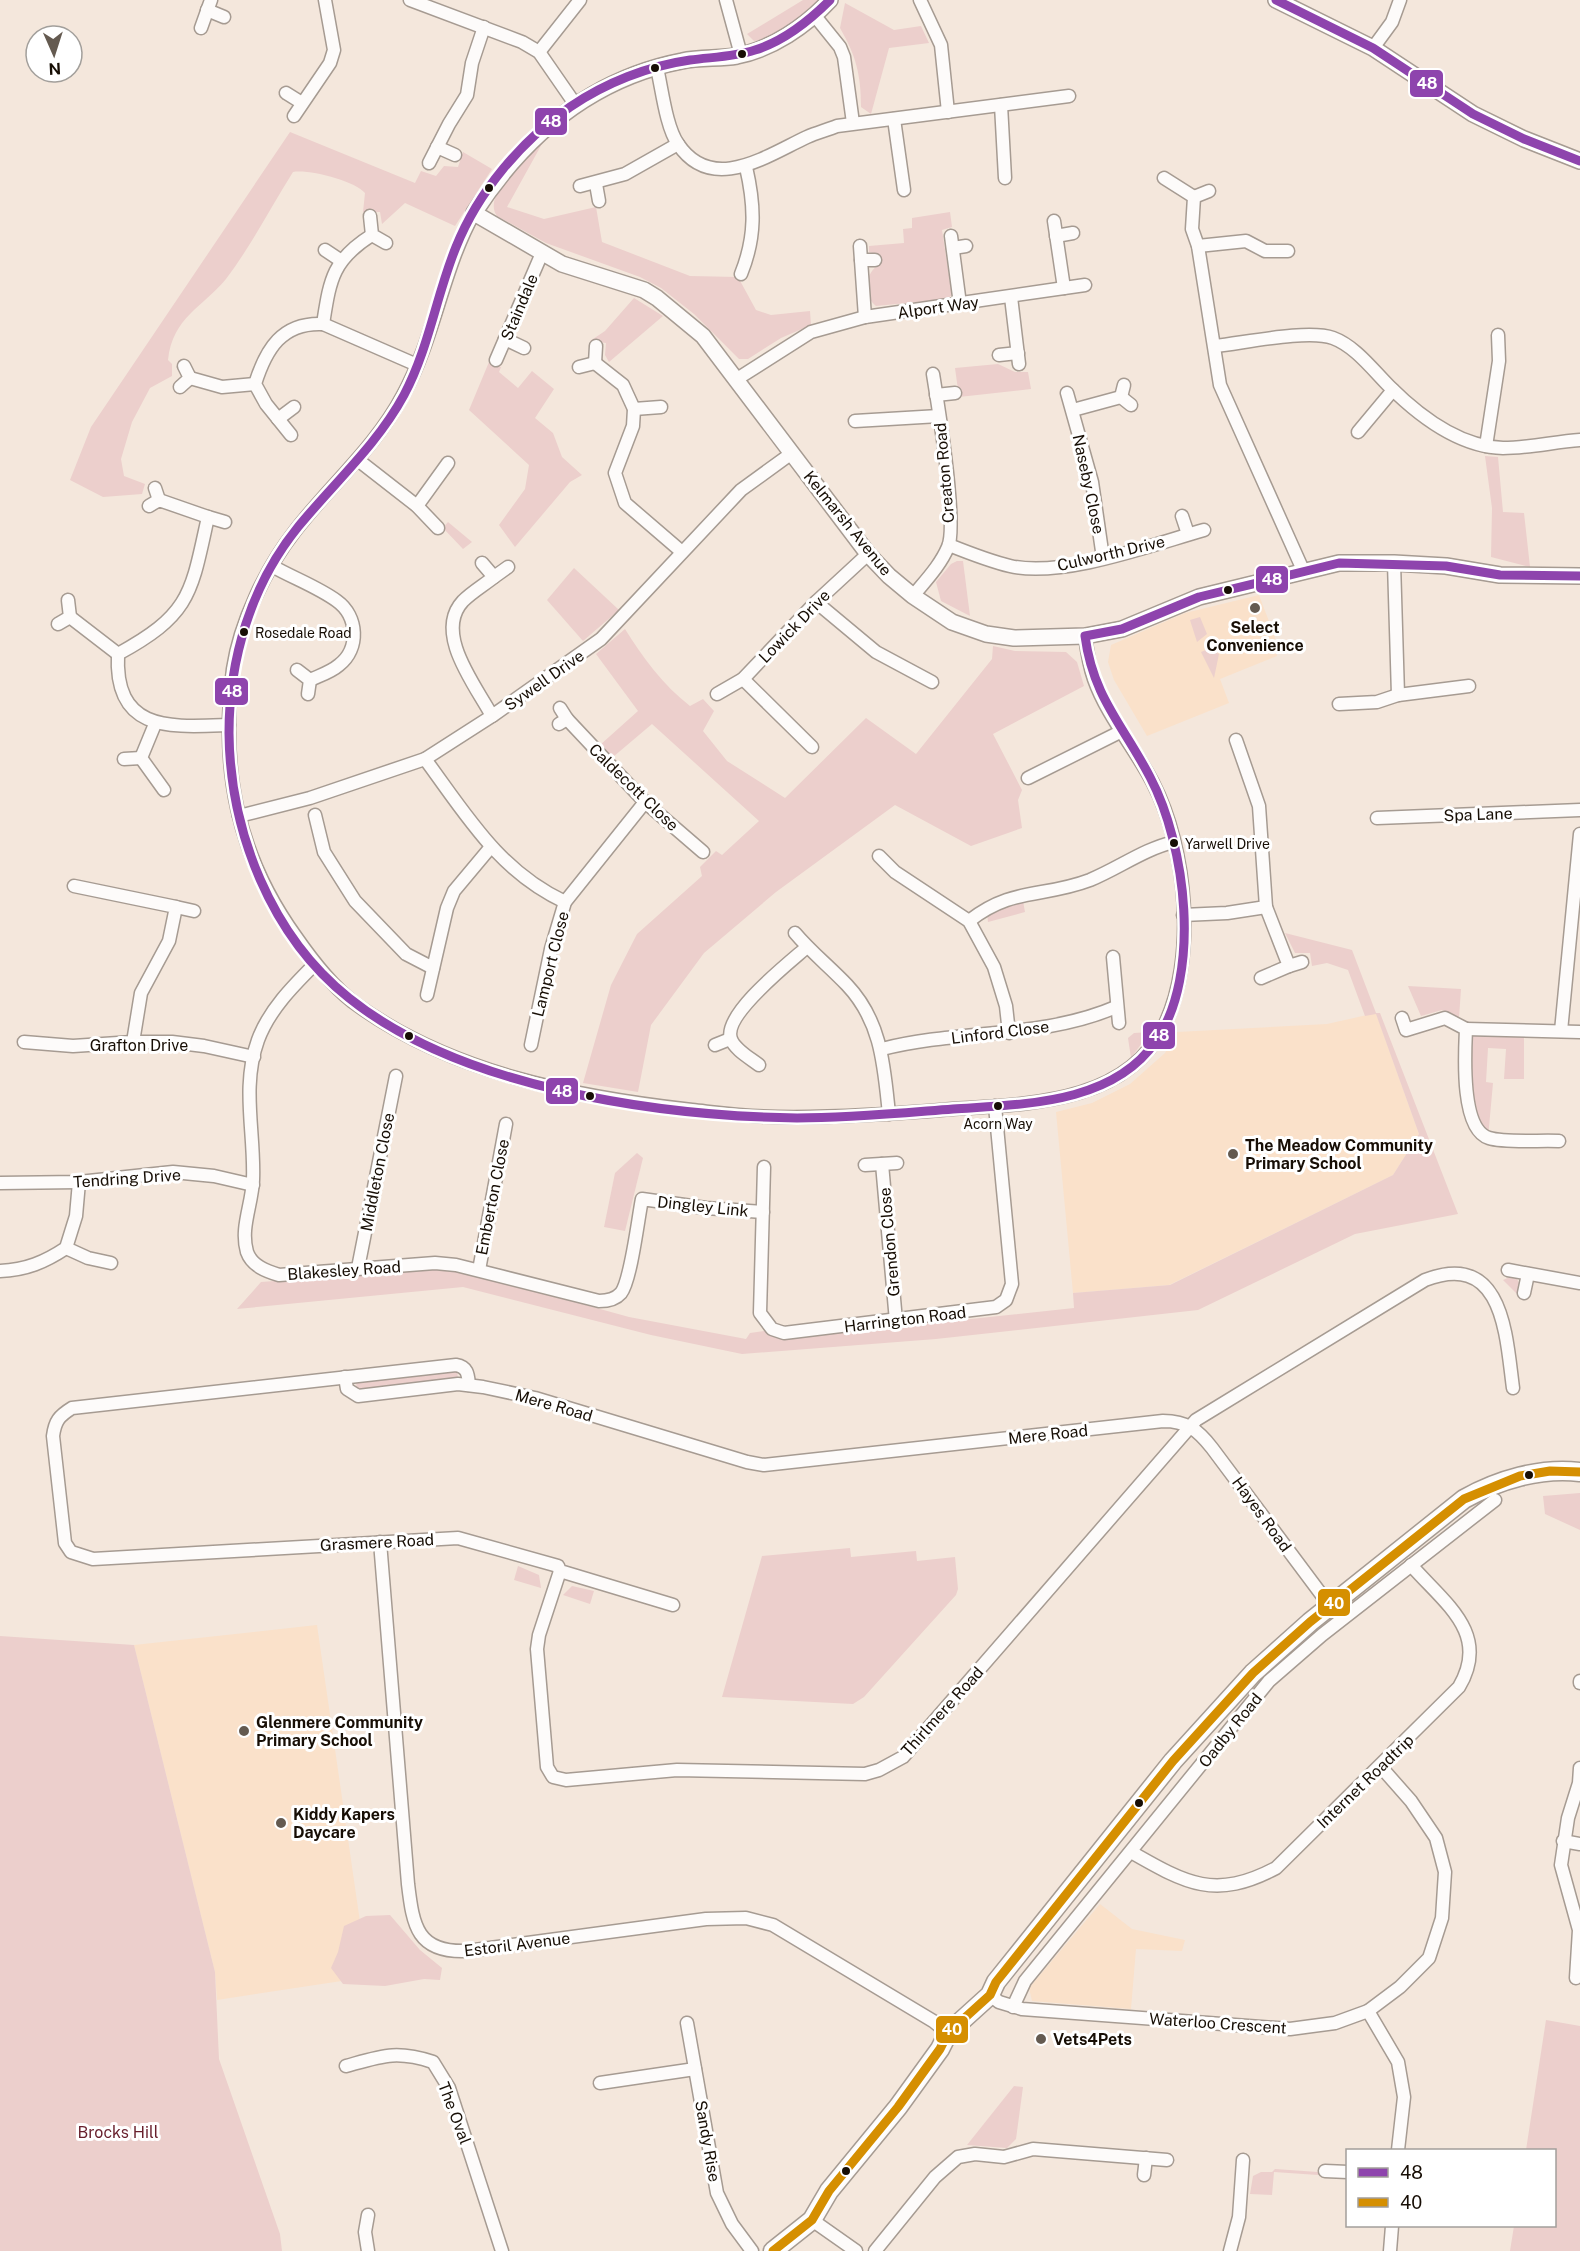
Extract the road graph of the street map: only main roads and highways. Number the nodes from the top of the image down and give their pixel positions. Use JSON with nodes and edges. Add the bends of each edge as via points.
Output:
{"nodes":[{"id":1,"x":1580,"y":1472,"type":"edge"},
{"id":2,"x":773,"y":2251,"type":"edge"}],
"edges":[{"from":1,"to":2,"type":"main road","name":"Oadby Road","via":[[1529,1475],[1488,1486],[1464,1498],[1253,1673],[1173,1761],[996,1982],[990,1995],[948,2033],[912,2088],[829,2191],[812,2220]]}]}
